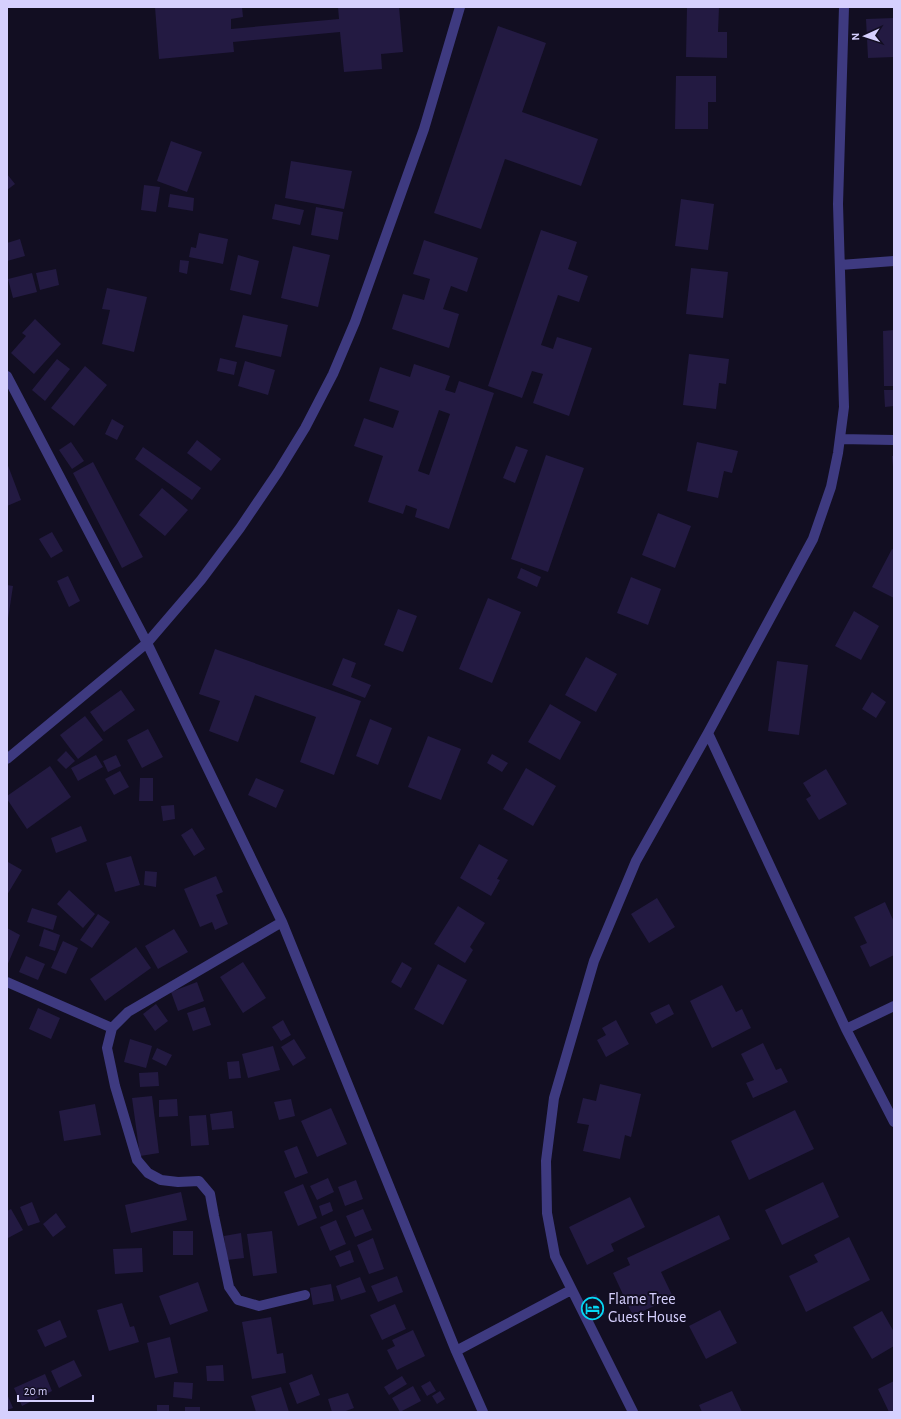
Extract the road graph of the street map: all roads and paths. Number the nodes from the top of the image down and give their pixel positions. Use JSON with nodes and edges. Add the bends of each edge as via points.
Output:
{"nodes":[{"id":1,"x":460,"y":7,"type":"edge"},
{"id":2,"x":844,"y":7,"type":"edge"},
{"id":3,"x":894,"y":261,"type":"edge"},
{"id":4,"x":840,"y":265,"type":"junction"},
{"id":5,"x":7,"y":376,"type":"edge"},
{"id":6,"x":840,"y":439,"type":"junction"},
{"id":7,"x":894,"y":440,"type":"edge"},
{"id":8,"x":147,"y":643,"type":"junction"},
{"id":9,"x":708,"y":733,"type":"junction"},
{"id":10,"x":7,"y":759,"type":"edge"},
{"id":11,"x":282,"y":922,"type":"junction"},
{"id":12,"x":7,"y":982,"type":"edge"},
{"id":13,"x":894,"y":1006,"type":"edge"},
{"id":14,"x":112,"y":1028,"type":"junction"},
{"id":15,"x":846,"y":1029,"type":"junction"},
{"id":16,"x":894,"y":1122,"type":"edge"},
{"id":17,"x":572,"y":1290,"type":"junction"},
{"id":18,"x":305,"y":1295,"type":"dead end"},
{"id":19,"x":456,"y":1351,"type":"junction"},
{"id":20,"x":483,"y":1412,"type":"edge"},
{"id":21,"x":633,"y":1412,"type":"edge"}],
"edges":[{"from":1,"to":8,"type":"street","via":[[424,129],[355,322],[333,374],[305,428],[240,528],[201,580]]},
{"from":2,"to":4,"type":"street","via":[[838,204]]},
{"from":3,"to":4,"type":"street"},
{"from":4,"to":6,"type":"street","via":[[844,407]]},
{"from":5,"to":8,"type":"street"},
{"from":6,"to":7,"type":"street"},
{"from":6,"to":9,"type":"street","via":[[831,488],[813,539]]},
{"from":8,"to":10,"type":"street"},
{"from":8,"to":11,"type":"street"},
{"from":9,"to":15,"type":"street"},
{"from":9,"to":17,"type":"street","via":[[636,860],[594,961],[554,1098],[546,1161],[546,1213],[555,1256]]},
{"from":11,"to":14,"type":"street","via":[[128,1012]]},
{"from":11,"to":19,"type":"street"},
{"from":12,"to":14,"type":"street"},
{"from":13,"to":15,"type":"street"},
{"from":14,"to":18,"type":"street","via":[[107,1048],[115,1086],[137,1160],[148,1173],[161,1180],[199,1181],[210,1194],[229,1287],[238,1300],[259,1306]]},
{"from":15,"to":16,"type":"street"},
{"from":17,"to":19,"type":"street"},
{"from":17,"to":21,"type":"street"},
{"from":19,"to":20,"type":"street"}]}
